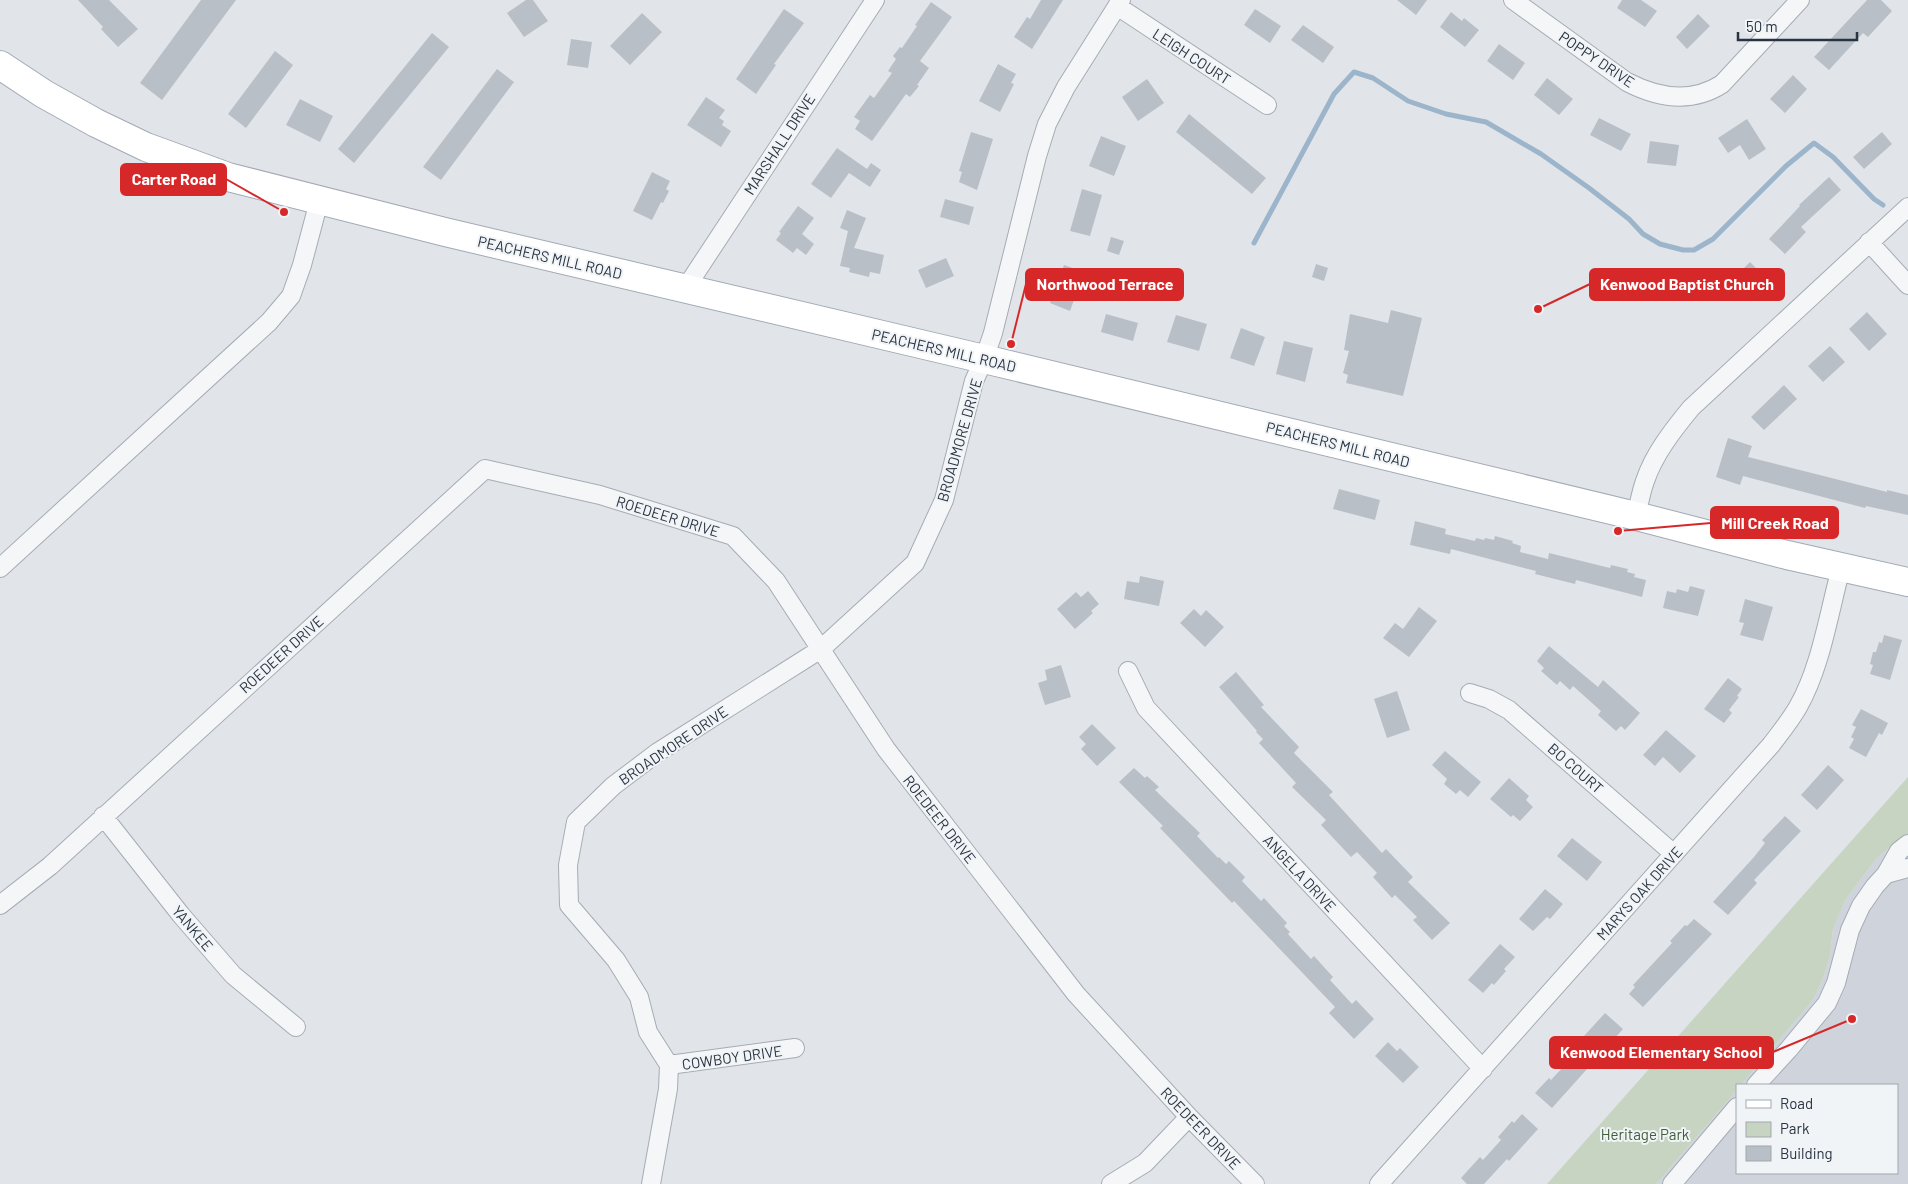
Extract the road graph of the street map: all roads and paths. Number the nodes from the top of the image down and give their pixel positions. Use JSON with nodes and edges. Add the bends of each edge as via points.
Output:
{"nodes":[{"id":1,"x":875,"y":0,"type":"edge"},
{"id":2,"x":1513,"y":0,"type":"edge"},
{"id":3,"x":1800,"y":0,"type":"edge"},
{"id":4,"x":1119,"y":3,"type":"edge"},
{"id":5,"x":0,"y":65,"type":"edge"},
{"id":6,"x":1268,"y":106,"type":"dead end"},
{"id":7,"x":319,"y":201,"type":"junction"},
{"id":8,"x":1908,"y":207,"type":"edge"},
{"id":9,"x":1869,"y":242,"type":"junction"},
{"id":10,"x":1908,"y":284,"type":"edge"},
{"id":11,"x":684,"y":289,"type":"junction"},
{"id":12,"x":984,"y":359,"type":"junction"},
{"id":13,"x":1636,"y":516,"type":"junction"},
{"id":14,"x":0,"y":568,"type":"edge"},
{"id":15,"x":1841,"y":568,"type":"junction"},
{"id":16,"x":1908,"y":582,"type":"edge"},
{"id":17,"x":821,"y":649,"type":"junction"},
{"id":18,"x":1128,"y":671,"type":"dead end"},
{"id":19,"x":1470,"y":693,"type":"dead end"},
{"id":20,"x":103,"y":816,"type":"junction"},
{"id":21,"x":1908,"y":844,"type":"edge"},
{"id":22,"x":1674,"y":854,"type":"junction"},
{"id":23,"x":1908,"y":868,"type":"edge"},
{"id":24,"x":1886,"y":874,"type":"junction"},
{"id":25,"x":0,"y":905,"type":"edge"},
{"id":26,"x":296,"y":1027,"type":"dead end"},
{"id":27,"x":795,"y":1048,"type":"dead end"},
{"id":28,"x":669,"y":1065,"type":"junction"},
{"id":29,"x":1483,"y":1069,"type":"junction"},
{"id":30,"x":1757,"y":1084,"type":"edge"},
{"id":31,"x":1736,"y":1108,"type":"edge"},
{"id":32,"x":1189,"y":1117,"type":"junction"},
{"id":33,"x":651,"y":1184,"type":"edge"},
{"id":34,"x":1111,"y":1184,"type":"edge"},
{"id":35,"x":1255,"y":1184,"type":"edge"},
{"id":36,"x":1379,"y":1184,"type":"edge"},
{"id":37,"x":1672,"y":1184,"type":"edge"}],
"edges":[{"from":1,"to":11,"type":"street","name":"MARSHALL DRIVE"},
{"from":2,"to":3,"type":"street","name":"POPPY DRIVE","via":[[1627,82],[1646,92],[1685,96],[1711,91],[1722,84]]},
{"from":4,"to":6,"type":"street","name":"LEIGH COURT"},
{"from":4,"to":12,"type":"street","name":"BROADMORE DRIVE","via":[[1047,124]]},
{"from":5,"to":7,"type":"main road","name":"PEACHERS MILL ROAD","via":[[44,94],[146,147],[228,177]]},
{"from":7,"to":11,"type":"main road","name":"PEACHERS MILL ROAD"},
{"from":7,"to":14,"type":"street","via":[[291,296],[269,322]]},
{"from":8,"to":9,"type":"street"},
{"from":9,"to":10,"type":"street"},
{"from":9,"to":13,"type":"street","via":[[1678,423],[1645,480]]},
{"from":11,"to":12,"type":"main road","name":"PEACHERS MILL ROAD"},
{"from":12,"to":13,"type":"main road","name":"PEACHERS MILL ROAD"},
{"from":12,"to":17,"type":"street","name":"BROADMORE DRIVE","via":[[974,381],[944,500],[915,563]]},
{"from":13,"to":15,"type":"main road","name":"PEACHERS MILL ROAD"},
{"from":15,"to":16,"type":"main road","name":"PEACHERS MILL ROAD"},
{"from":15,"to":22,"type":"street","name":"MARYS OAK DRIVE","via":[[1818,657],[1798,706],[1771,745]]},
{"from":17,"to":20,"type":"street","name":"ROEDEER DRIVE","via":[[776,581],[733,536],[600,495],[485,468]]},
{"from":17,"to":28,"type":"street","name":"BROADMORE DRIVE","via":[[658,752],[613,786],[576,822],[568,865],[569,905],[616,960],[639,997],[648,1032]]},
{"from":17,"to":32,"type":"street","name":"ROEDEER DRIVE","via":[[886,749],[1076,994]]},
{"from":18,"to":29,"type":"street","name":"ANGELA DRIVE","via":[[1146,708]]},
{"from":19,"to":22,"type":"street","name":"BO COURT","via":[[1509,710]]},
{"from":20,"to":25,"type":"street","name":"ROEDEER DRIVE","via":[[50,866]]},
{"from":20,"to":26,"type":"street","name":"YANKEE","via":[[233,975]]},
{"from":21,"to":24,"type":"street","via":[[1899,851]]},
{"from":22,"to":29,"type":"street","name":"MARYS OAK DRIVE"},
{"from":23,"to":24,"type":"street"},
{"from":24,"to":30,"type":"street","via":[[1861,906],[1827,1002]]},
{"from":27,"to":28,"type":"street","name":"COWBOY DRIVE"},
{"from":28,"to":33,"type":"street","via":[[668,1089]]},
{"from":29,"to":36,"type":"street","name":"MARYS OAK DRIVE"},
{"from":31,"to":37,"type":"street"},
{"from":32,"to":34,"type":"street","via":[[1145,1163]]},
{"from":32,"to":35,"type":"street","name":"ROEDEER DRIVE"}]}
